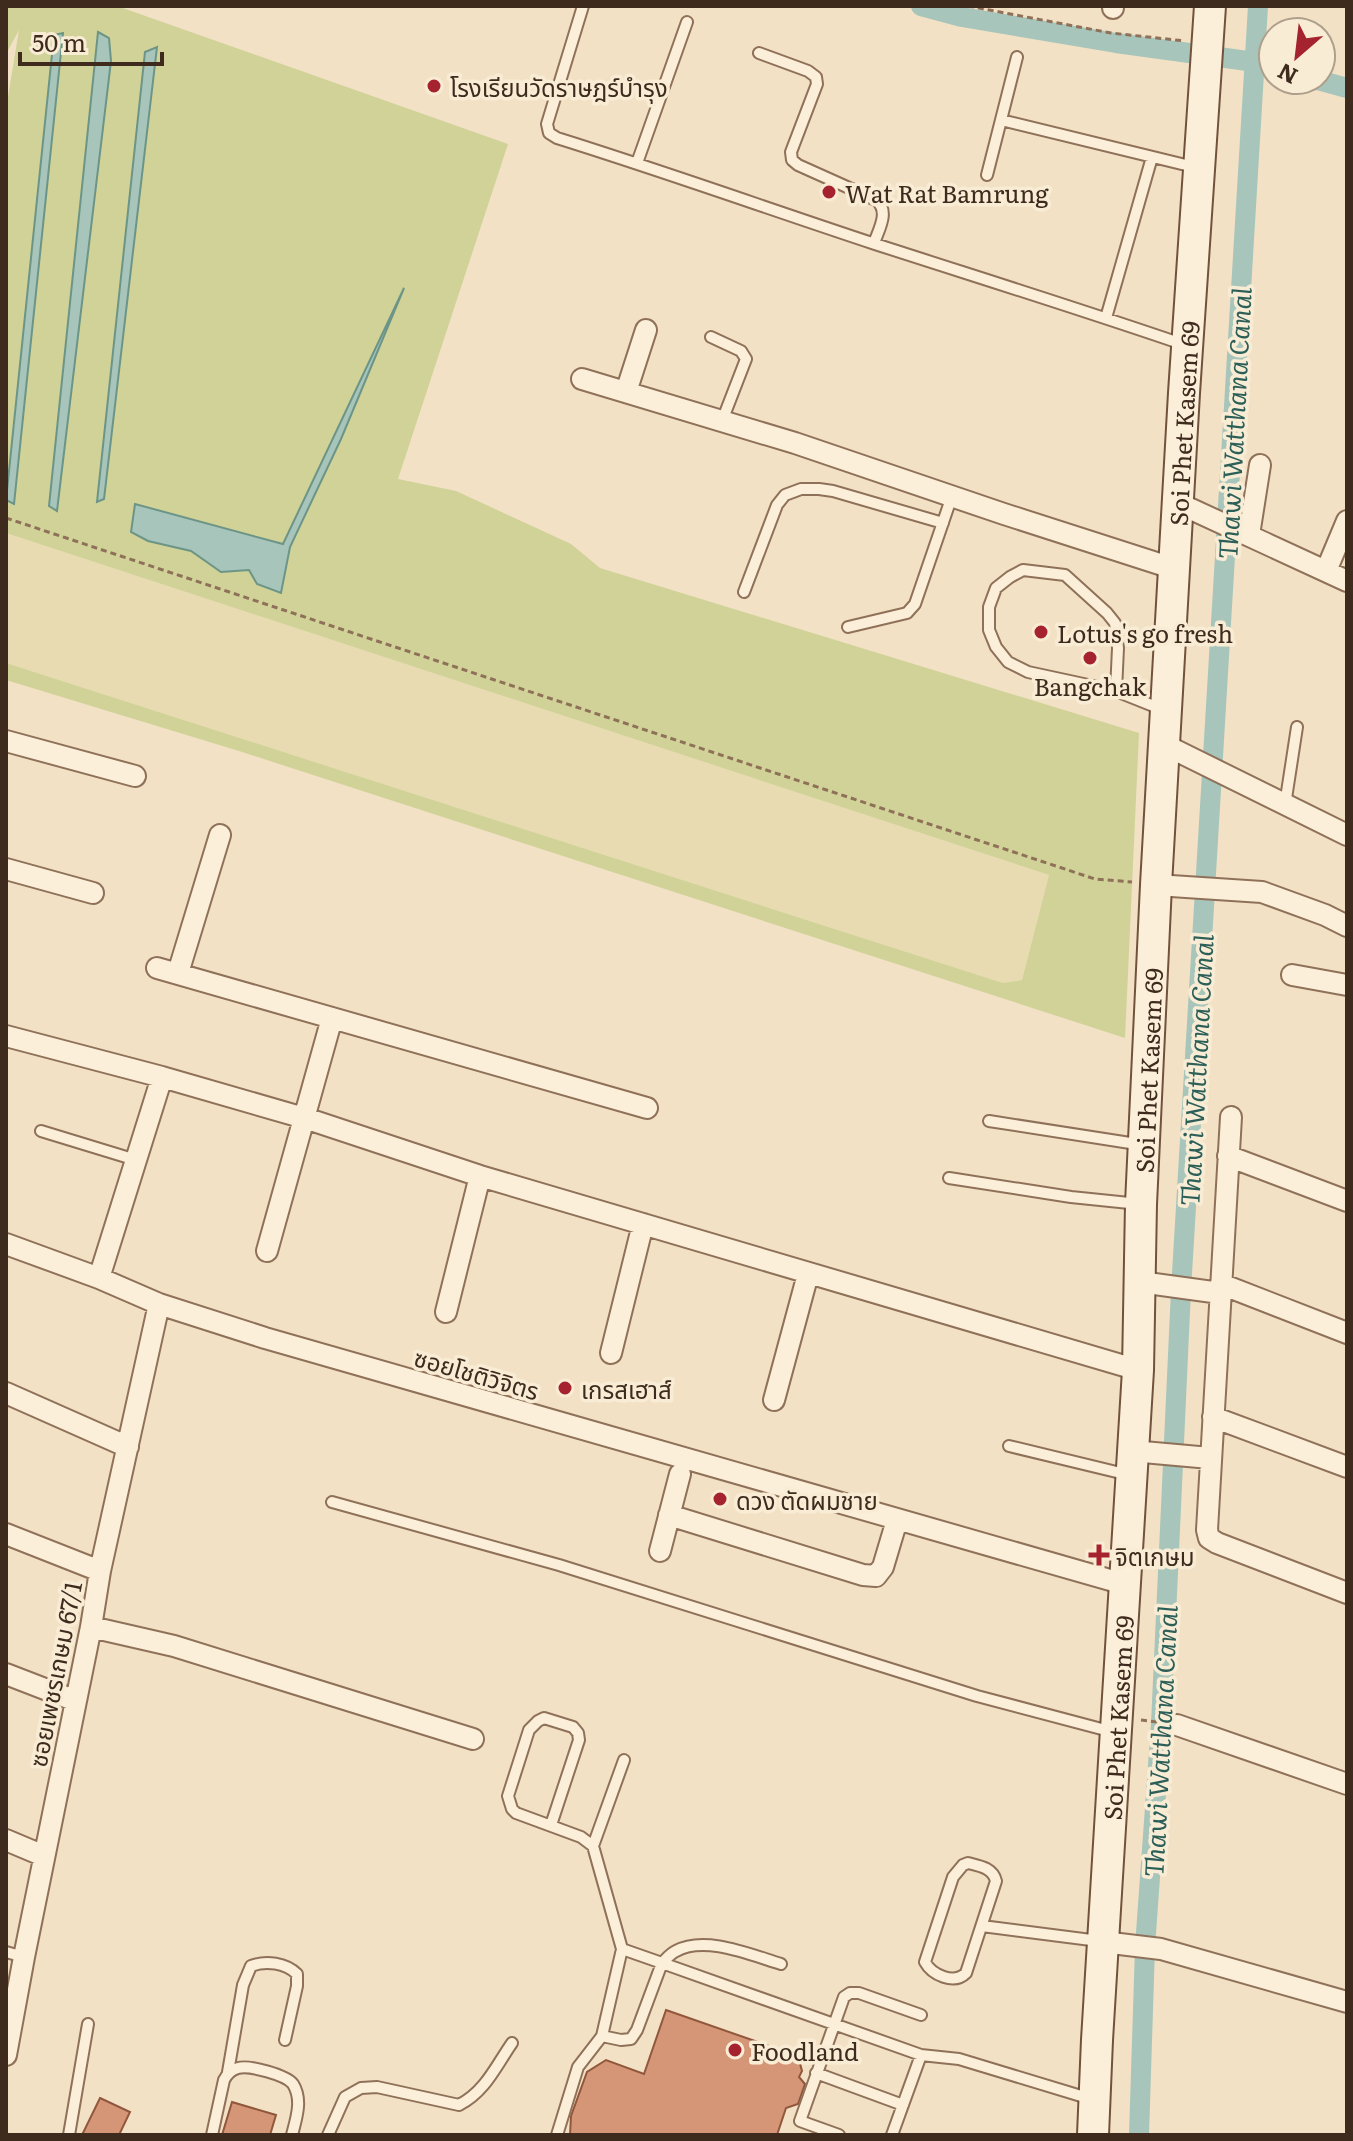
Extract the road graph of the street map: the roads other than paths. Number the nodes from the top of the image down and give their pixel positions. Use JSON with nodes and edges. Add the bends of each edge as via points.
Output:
{"nodes":[{"id":1,"x":583,"y":6,"type":"edge"},
{"id":2,"x":1210,"y":10,"type":"edge"},
{"id":3,"x":687,"y":22,"type":"dead end"},
{"id":4,"x":759,"y":53,"type":"dead end"},
{"id":5,"x":1017,"y":57,"type":"dead end"},
{"id":6,"x":1001,"y":120,"type":"junction"},
{"id":7,"x":1152,"y":157,"type":"junction"},
{"id":8,"x":637,"y":163,"type":"junction"},
{"id":9,"x":1200,"y":169,"type":"junction"},
{"id":10,"x":987,"y":175,"type":"dead end"},
{"id":11,"x":874,"y":243,"type":"junction"},
{"id":12,"x":1106,"y":318,"type":"junction"},
{"id":13,"x":646,"y":330,"type":"dead end"},
{"id":14,"x":711,"y":337,"type":"dead end"},
{"id":15,"x":1188,"y":346,"type":"junction"},
{"id":16,"x":582,"y":379,"type":"dead end"},
{"id":17,"x":626,"y":392,"type":"junction"},
{"id":18,"x":722,"y":421,"type":"junction"},
{"id":19,"x":1260,"y":465,"type":"dead end"},
{"id":20,"x":952,"y":496,"type":"junction"},
{"id":21,"x":1188,"y":507,"type":"junction"},
{"id":22,"x":1347,"y":521,"type":"edge"},
{"id":23,"x":943,"y":523,"type":"junction"},
{"id":24,"x":1247,"y":534,"type":"junction"},
{"id":25,"x":1175,"y":569,"type":"junction"},
{"id":26,"x":1326,"y":571,"type":"junction"},
{"id":27,"x":1347,"y":581,"type":"edge"},
{"id":28,"x":744,"y":592,"type":"dead end"},
{"id":29,"x":848,"y":627,"type":"dead end"},
{"id":30,"x":1116,"y":691,"type":"junction"},
{"id":31,"x":1167,"y":711,"type":"junction"},
{"id":32,"x":1297,"y":727,"type":"dead end"},
{"id":33,"x":6,"y":741,"type":"edge"},
{"id":34,"x":1173,"y":750,"type":"junction"},
{"id":35,"x":135,"y":776,"type":"dead end"},
{"id":36,"x":1285,"y":805,"type":"junction"},
{"id":37,"x":220,"y":835,"type":"dead end"},
{"id":38,"x":1347,"y":835,"type":"edge"},
{"id":39,"x":6,"y":869,"type":"edge"},
{"id":40,"x":1167,"y":886,"type":"junction"},
{"id":41,"x":93,"y":893,"type":"dead end"},
{"id":42,"x":1347,"y":926,"type":"edge"},
{"id":43,"x":157,"y":968,"type":"dead end"},
{"id":44,"x":178,"y":973,"type":"junction"},
{"id":45,"x":1292,"y":975,"type":"dead end"},
{"id":46,"x":1347,"y":985,"type":"edge"},
{"id":47,"x":332,"y":1018,"type":"junction"},
{"id":48,"x":6,"y":1036,"type":"edge"},
{"id":49,"x":162,"y":1077,"type":"junction"},
{"id":50,"x":647,"y":1108,"type":"dead end"},
{"id":51,"x":1231,"y":1117,"type":"dead end"},
{"id":52,"x":305,"y":1119,"type":"junction"},
{"id":53,"x":989,"y":1121,"type":"dead end"},
{"id":54,"x":41,"y":1131,"type":"dead end"},
{"id":55,"x":1145,"y":1145,"type":"junction"},
{"id":56,"x":1228,"y":1156,"type":"junction"},
{"id":57,"x":136,"y":1160,"type":"junction"},
{"id":58,"x":480,"y":1176,"type":"junction"},
{"id":59,"x":949,"y":1178,"type":"dead end"},
{"id":60,"x":1347,"y":1201,"type":"edge"},
{"id":61,"x":1141,"y":1204,"type":"junction"},
{"id":62,"x":643,"y":1224,"type":"junction"},
{"id":63,"x":6,"y":1244,"type":"edge"},
{"id":64,"x":267,"y":1251,"type":"dead end"},
{"id":65,"x":808,"y":1274,"type":"junction"},
{"id":66,"x":99,"y":1278,"type":"junction"},
{"id":67,"x":1148,"y":1284,"type":"junction"},
{"id":68,"x":1214,"y":1289,"type":"junction"},
{"id":69,"x":159,"y":1304,"type":"junction"},
{"id":70,"x":446,"y":1312,"type":"dead end"},
{"id":71,"x":1347,"y":1333,"type":"edge"},
{"id":72,"x":611,"y":1353,"type":"dead end"},
{"id":73,"x":1138,"y":1370,"type":"junction"},
{"id":74,"x":6,"y":1393,"type":"edge"},
{"id":75,"x":774,"y":1400,"type":"dead end"},
{"id":76,"x":1213,"y":1417,"type":"junction"},
{"id":77,"x":1009,"y":1446,"type":"dead end"},
{"id":78,"x":128,"y":1447,"type":"junction"},
{"id":79,"x":1210,"y":1458,"type":"junction"},
{"id":80,"x":1137,"y":1459,"type":"junction"},
{"id":81,"x":1347,"y":1467,"type":"edge"},
{"id":82,"x":680,"y":1474,"type":"dead end"},
{"id":83,"x":332,"y":1502,"type":"dead end"},
{"id":84,"x":669,"y":1515,"type":"junction"},
{"id":85,"x":897,"y":1520,"type":"junction"},
{"id":86,"x":6,"y":1534,"type":"edge"},
{"id":87,"x":660,"y":1551,"type":"dead end"},
{"id":88,"x":100,"y":1571,"type":"junction"},
{"id":89,"x":1124,"y":1584,"type":"junction"},
{"id":90,"x":1347,"y":1593,"type":"edge"},
{"id":91,"x":91,"y":1627,"type":"junction"},
{"id":92,"x":6,"y":1674,"type":"edge"},
{"id":93,"x":76,"y":1701,"type":"junction"},
{"id":94,"x":1177,"y":1725,"type":"road end"},
{"id":95,"x":1128,"y":1727,"type":"junction"},
{"id":96,"x":473,"y":1739,"type":"dead end"},
{"id":97,"x":624,"y":1760,"type":"dead end"},
{"id":98,"x":1347,"y":1784,"type":"edge"},
{"id":99,"x":551,"y":1825,"type":"junction"},
{"id":100,"x":6,"y":1840,"type":"edge"},
{"id":101,"x":593,"y":1846,"type":"junction"},
{"id":102,"x":44,"y":1856,"type":"junction"},
{"id":103,"x":982,"y":1926,"type":"junction"},
{"id":104,"x":1112,"y":1943,"type":"junction"},
{"id":105,"x":622,"y":1949,"type":"junction"},
{"id":106,"x":15,"y":1955,"type":"edge"},
{"id":107,"x":662,"y":1963,"type":"junction"},
{"id":108,"x":781,"y":1964,"type":"dead end"},
{"id":109,"x":1347,"y":2002,"type":"edge"},
{"id":110,"x":10,"y":2009,"type":"edge"},
{"id":111,"x":921,"y":2015,"type":"dead end"},
{"id":112,"x":88,"y":2024,"type":"dead end"},
{"id":113,"x":835,"y":2024,"type":"junction"},
{"id":114,"x":602,"y":2036,"type":"junction"},
{"id":115,"x":285,"y":2040,"type":"dead end"},
{"id":116,"x":512,"y":2043,"type":"dead end"},
{"id":117,"x":6,"y":2055,"type":"edge"},
{"id":118,"x":921,"y":2055,"type":"junction"},
{"id":119,"x":228,"y":2072,"type":"junction"},
{"id":120,"x":816,"y":2073,"type":"junction"},
{"id":121,"x":1095,"y":2100,"type":"junction"},
{"id":122,"x":903,"y":2105,"type":"junction"},
{"id":123,"x":69,"y":2135,"type":"edge"},
{"id":124,"x":212,"y":2135,"type":"edge"},
{"id":125,"x":292,"y":2135,"type":"edge"},
{"id":126,"x":328,"y":2135,"type":"edge"},
{"id":127,"x":557,"y":2135,"type":"edge"},
{"id":128,"x":839,"y":2135,"type":"edge"},
{"id":129,"x":892,"y":2135,"type":"edge"},
{"id":130,"x":1093,"y":2135,"type":"edge"}],
"edges":[{"from":1,"to":8,"type":"lane","via":[[547,124],[549,133]]},
{"from":2,"to":9,"type":"main road","name":"Soi Phet Kasem 69"},
{"from":3,"to":8,"type":"lane"},
{"from":4,"to":11,"type":"lane","via":[[816,77],[792,160],[882,205]]},
{"from":5,"to":6,"type":"lane"},
{"from":6,"to":7,"type":"lane"},
{"from":6,"to":10,"type":"lane"},
{"from":7,"to":9,"type":"lane"},
{"from":7,"to":12,"type":"lane"},
{"from":8,"to":11,"type":"lane"},
{"from":9,"to":15,"type":"main road","name":"Soi Phet Kasem 69"},
{"from":11,"to":12,"type":"lane"},
{"from":12,"to":15,"type":"lane"},
{"from":13,"to":17,"type":"street"},
{"from":14,"to":18,"type":"lane","via":[[741,351],[746,359]]},
{"from":15,"to":21,"type":"main road","name":"Soi Phet Kasem 69"},
{"from":16,"to":17,"type":"street"},
{"from":17,"to":18,"type":"street"},
{"from":18,"to":20,"type":"street"},
{"from":19,"to":24,"type":"street"},
{"from":20,"to":23,"type":"lane"},
{"from":20,"to":25,"type":"street"},
{"from":21,"to":24,"type":"street"},
{"from":21,"to":25,"type":"main road","name":"Soi Phet Kasem 69"},
{"from":22,"to":26,"type":"street"},
{"from":23,"to":28,"type":"lane","via":[[833,491],[801,489],[777,505]]},
{"from":23,"to":29,"type":"lane","via":[[915,604],[907,613]]},
{"from":24,"to":26,"type":"street"},
{"from":25,"to":31,"type":"main road","name":"Soi Phet Kasem 69"},
{"from":26,"to":27,"type":"street"},
{"from":30,"to":30,"type":"lane","via":[[1115,623],[1065,575],[1023,570],[996,588],[989,630],[1008,662],[1028,672]]},
{"from":30,"to":31,"type":"lane"},
{"from":31,"to":34,"type":"main road","name":"Soi Phet Kasem 69"},
{"from":32,"to":36,"type":"lane"},
{"from":33,"to":35,"type":"street"},
{"from":34,"to":36,"type":"street"},
{"from":34,"to":40,"type":"main road","name":"Soi Phet Kasem 69"},
{"from":36,"to":38,"type":"street"},
{"from":37,"to":44,"type":"street"},
{"from":39,"to":41,"type":"street"},
{"from":40,"to":42,"type":"street","via":[[1262,892]]},
{"from":40,"to":55,"type":"main road","name":"Soi Phet Kasem 69"},
{"from":43,"to":44,"type":"street"},
{"from":44,"to":47,"type":"street"},
{"from":45,"to":46,"type":"street"},
{"from":47,"to":50,"type":"street"},
{"from":47,"to":52,"type":"street"},
{"from":48,"to":49,"type":"street"},
{"from":49,"to":52,"type":"street"},
{"from":49,"to":57,"type":"street"},
{"from":51,"to":56,"type":"street"},
{"from":52,"to":58,"type":"street"},
{"from":52,"to":64,"type":"street"},
{"from":53,"to":55,"type":"lane"},
{"from":54,"to":57,"type":"lane"},
{"from":55,"to":61,"type":"main road","name":"Soi Phet Kasem 69"},
{"from":56,"to":60,"type":"street"},
{"from":56,"to":68,"type":"street"},
{"from":57,"to":66,"type":"street"},
{"from":58,"to":62,"type":"street"},
{"from":58,"to":70,"type":"street"},
{"from":59,"to":61,"type":"lane"},
{"from":61,"to":67,"type":"main road","name":"Soi Phet Kasem 69"},
{"from":62,"to":65,"type":"street"},
{"from":62,"to":72,"type":"street"},
{"from":63,"to":66,"type":"street","name":"ซอยโชติวิจิตร"},
{"from":65,"to":73,"type":"street"},
{"from":65,"to":75,"type":"street"},
{"from":66,"to":69,"type":"street","name":"ซอยโชติวิจิตร"},
{"from":67,"to":68,"type":"street"},
{"from":67,"to":73,"type":"main road","name":"Soi Phet Kasem 69"},
{"from":68,"to":71,"type":"street"},
{"from":68,"to":76,"type":"street"},
{"from":69,"to":78,"type":"street","name":"ซอยเพชรเกษม 67/1"},
{"from":69,"to":85,"type":"street","name":"ซอยโชติวิจิตร"},
{"from":73,"to":80,"type":"main road","name":"Soi Phet Kasem 69"},
{"from":74,"to":78,"type":"street"},
{"from":76,"to":79,"type":"street"},
{"from":76,"to":81,"type":"street"},
{"from":77,"to":80,"type":"lane"},
{"from":78,"to":88,"type":"street","name":"ซอยเพชรเกษม 67/1"},
{"from":79,"to":80,"type":"street"},
{"from":79,"to":90,"type":"street","via":[[1209,1538]]},
{"from":80,"to":89,"type":"main road","name":"Soi Phet Kasem 69"},
{"from":82,"to":84,"type":"street"},
{"from":83,"to":95,"type":"lane","via":[[559,1565],[977,1696]]},
{"from":84,"to":85,"type":"street","via":[[876,1576]]},
{"from":84,"to":87,"type":"street"},
{"from":85,"to":89,"type":"street","name":"ซอยโชติวิจิตร"},
{"from":86,"to":88,"type":"street"},
{"from":88,"to":91,"type":"street","name":"ซอยเพชรเกษม 67/1"},
{"from":89,"to":95,"type":"main road","name":"Soi Phet Kasem 69"},
{"from":91,"to":93,"type":"street","name":"ซอยเพชรเกษม 67/1"},
{"from":91,"to":96,"type":"street","via":[[174,1646]]},
{"from":92,"to":93,"type":"street"},
{"from":93,"to":102,"type":"street","name":"ซอยเพชรเกษม 67/1"},
{"from":94,"to":98,"type":"street"},
{"from":95,"to":104,"type":"main road","name":"Soi Phet Kasem 69"},
{"from":97,"to":101,"type":"lane"},
{"from":99,"to":99,"type":"lane","via":[[516,1813],[508,1796],[529,1730],[544,1718],[573,1727],[579,1740]]},
{"from":99,"to":101,"type":"lane"},
{"from":100,"to":102,"type":"street"},
{"from":101,"to":105,"type":"lane"},
{"from":102,"to":106,"type":"street","name":"ซอยเพชรเกษม 67/1"},
{"from":103,"to":103,"type":"lane","via":[[995,1875],[968,1863],[953,1877],[926,1966],[960,1978]]},
{"from":103,"to":104,"type":"lane"},
{"from":104,"to":109,"type":"street","via":[[1161,1949]]},
{"from":104,"to":121,"type":"main road","name":"Soi Phet Kasem 69"},
{"from":105,"to":107,"type":"lane"},
{"from":105,"to":114,"type":"lane"},
{"from":106,"to":110,"type":"street","name":"ซอยเพชรเกษม 67/1"},
{"from":107,"to":108,"type":"lane","via":[[675,1951],[715,1945]]},
{"from":107,"to":113,"type":"lane"},
{"from":107,"to":114,"type":"lane","via":[[631,2039]]},
{"from":110,"to":117,"type":"street","name":"ซอยเพชรเกษม 67/1"},
{"from":111,"to":113,"type":"lane","via":[[850,1993]]},
{"from":112,"to":123,"type":"lane"},
{"from":113,"to":118,"type":"lane"},
{"from":113,"to":120,"type":"lane"},
{"from":114,"to":127,"type":"lane","via":[[578,2067]]},
{"from":115,"to":119,"type":"lane","via":[[297,1974],[289,1967],[261,1962],[251,1966],[243,1985]]},
{"from":116,"to":126,"type":"lane","via":[[485,2085],[459,2105],[361,2088],[345,2097]]},
{"from":118,"to":121,"type":"lane","via":[[959,2059]]},
{"from":118,"to":122,"type":"lane"},
{"from":119,"to":124,"type":"lane"},
{"from":119,"to":125,"type":"lane","via":[[247,2068],[292,2082],[299,2108]]},
{"from":120,"to":122,"type":"lane"},
{"from":120,"to":128,"type":"lane","via":[[800,2121]]},
{"from":121,"to":130,"type":"main road","name":"Soi Phet Kasem 69"},
{"from":122,"to":129,"type":"lane"}]}
